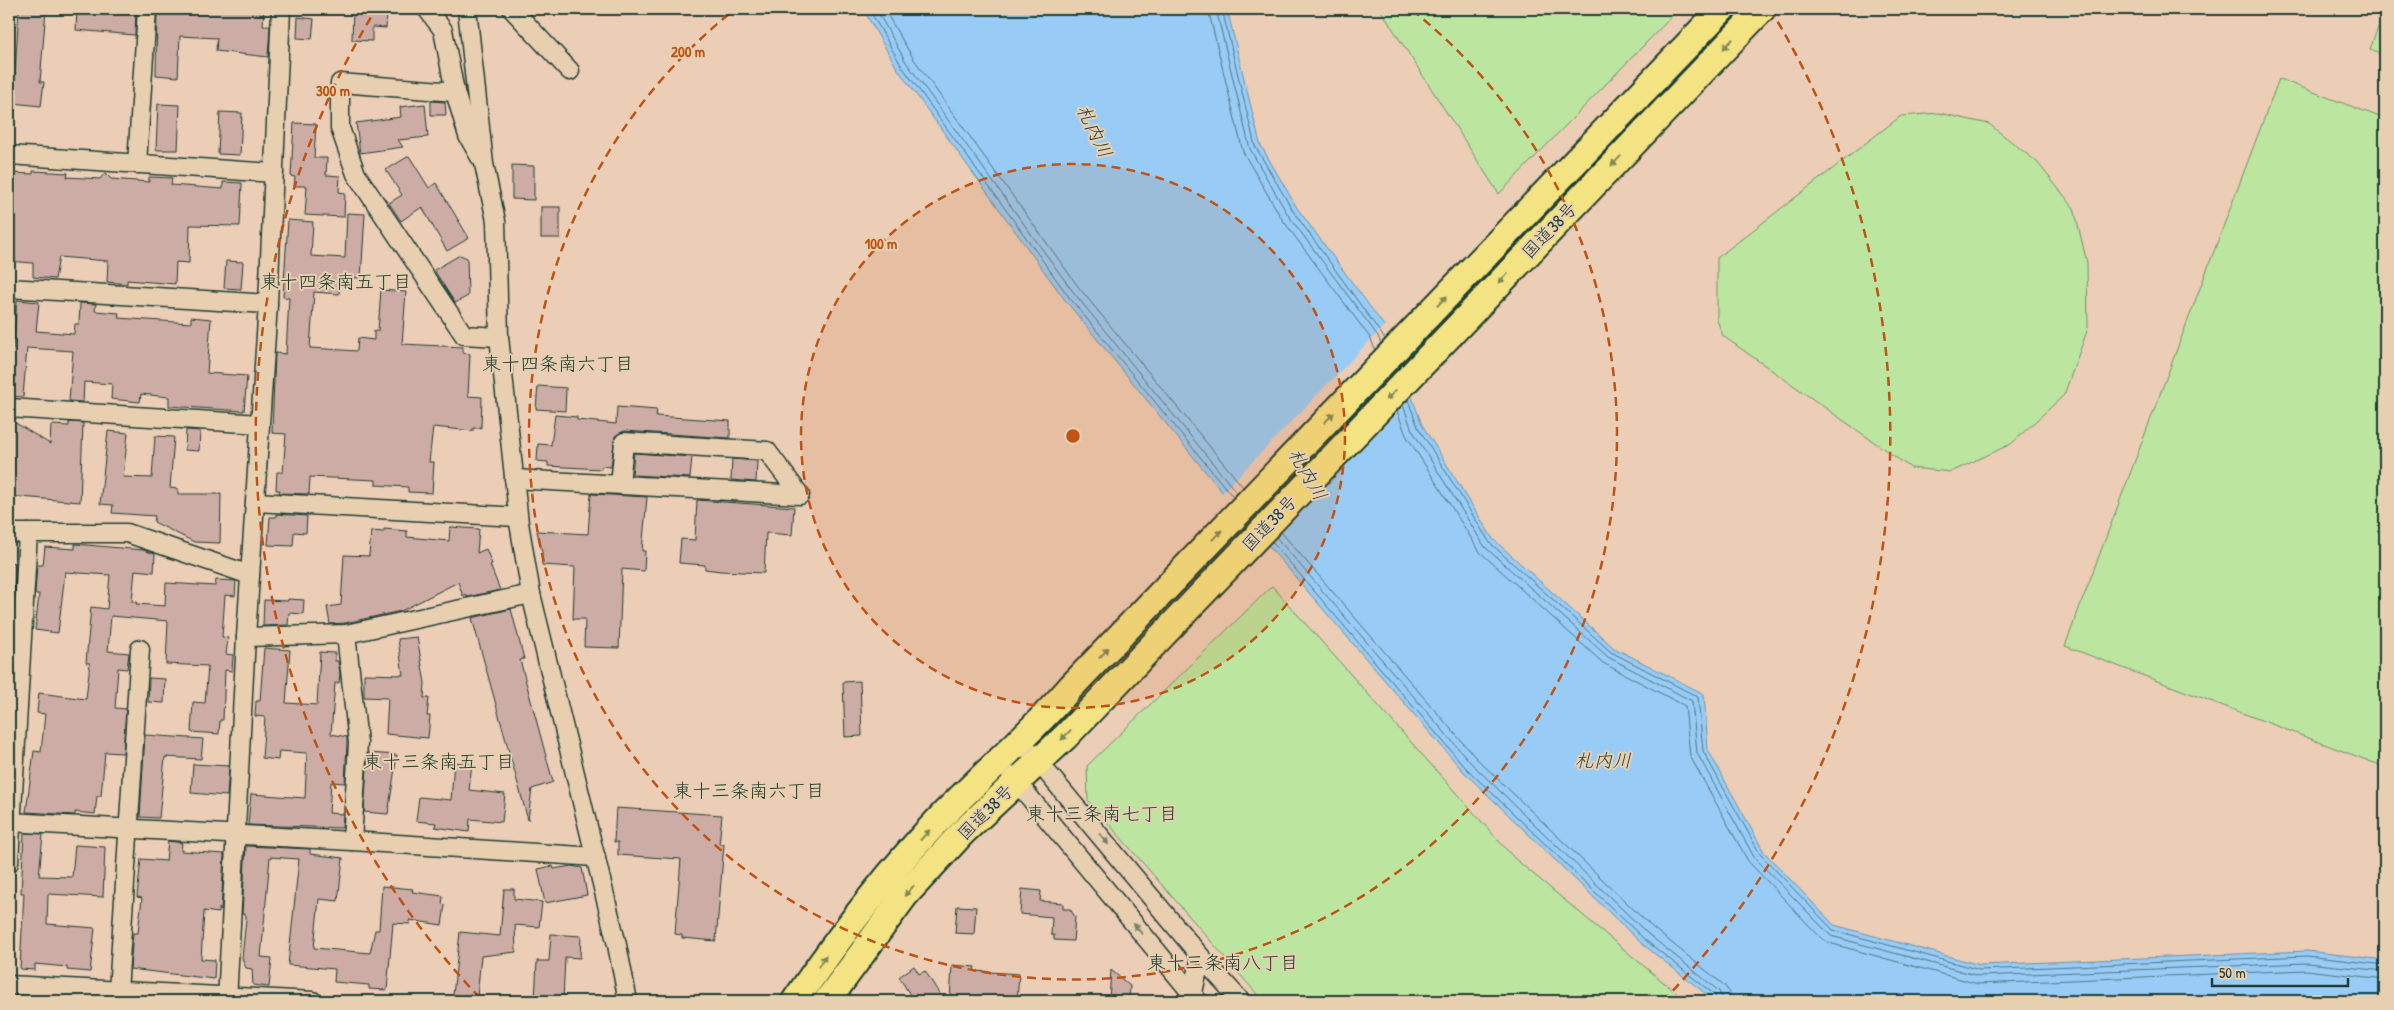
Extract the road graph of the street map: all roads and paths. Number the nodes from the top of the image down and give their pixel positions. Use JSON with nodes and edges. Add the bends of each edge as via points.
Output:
{"nodes":[{"id":1,"x":147,"y":9,"type":"edge"},
{"id":2,"x":280,"y":9,"type":"edge"},
{"id":3,"x":427,"y":9,"type":"edge"},
{"id":4,"x":467,"y":9,"type":"edge"},
{"id":5,"x":512,"y":9,"type":"edge"},
{"id":6,"x":1722,"y":9,"type":"edge"},
{"id":7,"x":1762,"y":9,"type":"edge"},
{"id":8,"x":570,"y":71,"type":"dead end"},
{"id":9,"x":455,"y":92,"type":"junction"},
{"id":10,"x":9,"y":155,"type":"edge"},
{"id":11,"x":137,"y":164,"type":"junction"},
{"id":12,"x":484,"y":164,"type":"junction"},
{"id":13,"x":274,"y":173,"type":"junction"},
{"id":14,"x":9,"y":288,"type":"edge"},
{"id":15,"x":268,"y":304,"type":"junction"},
{"id":16,"x":499,"y":336,"type":"junction"},
{"id":17,"x":9,"y":408,"type":"edge"},
{"id":18,"x":260,"y":424,"type":"junction"},
{"id":19,"x":514,"y":479,"type":"junction"},
{"id":20,"x":620,"y":485,"type":"junction"},
{"id":21,"x":256,"y":502,"type":"junction"},
{"id":22,"x":518,"y":517,"type":"junction"},
{"id":23,"x":28,"y":532,"type":"junction"},
{"id":24,"x":9,"y":533,"type":"edge"},
{"id":25,"x":250,"y":575,"type":"junction"},
{"id":26,"x":531,"y":594,"type":"junction"},
{"id":27,"x":346,"y":634,"type":"junction"},
{"id":28,"x":246,"y":637,"type":"junction"},
{"id":29,"x":140,"y":649,"type":"dead end"},
{"id":30,"x":1021,"y":741,"type":"junction"},
{"id":31,"x":1000,"y":760,"type":"junction"},
{"id":32,"x":1039,"y":762,"type":"junction"},
{"id":33,"x":1016,"y":781,"type":"junction"},
{"id":34,"x":10,"y":822,"type":"edge"},
{"id":35,"x":129,"y":829,"type":"junction"},
{"id":36,"x":237,"y":834,"type":"junction"},
{"id":37,"x":352,"y":840,"type":"junction"},
{"id":38,"x":596,"y":857,"type":"junction"},
{"id":39,"x":9,"y":863,"type":"edge"},
{"id":40,"x":1201,"y":958,"type":"junction"},
{"id":41,"x":9,"y":985,"type":"edge"},
{"id":42,"x":118,"y":992,"type":"junction"},
{"id":43,"x":228,"y":998,"type":"edge"},
{"id":44,"x":1193,"y":999,"type":"edge"},
{"id":45,"x":313,"y":1001,"type":"edge"},
{"id":46,"x":628,"y":1001,"type":"edge"},
{"id":47,"x":795,"y":1001,"type":"edge"},
{"id":48,"x":827,"y":1001,"type":"edge"},
{"id":49,"x":1241,"y":1001,"type":"edge"}],
"edges":[{"from":1,"to":11,"type":"street"},
{"from":2,"to":13,"type":"street"},
{"from":3,"to":9,"type":"street","via":[[443,30]]},
{"from":4,"to":12,"type":"street"},
{"from":5,"to":8,"type":"street"},
{"from":30,"to":6,"type":"highway","name":"国道38号","one_way":true},
{"from":7,"to":32,"type":"highway","name":"国道38号","one_way":true},
{"from":9,"to":12,"type":"street","via":[[468,136]]},
{"from":9,"to":16,"type":"street","via":[[340,83],[340,128],[356,174],[464,334]]},
{"from":10,"to":11,"type":"street"},
{"from":11,"to":13,"type":"street"},
{"from":12,"to":16,"type":"street","via":[[496,222]]},
{"from":13,"to":15,"type":"street"},
{"from":14,"to":15,"type":"street"},
{"from":15,"to":18,"type":"street"},
{"from":16,"to":19,"type":"street"},
{"from":17,"to":18,"type":"street"},
{"from":18,"to":21,"type":"street"},
{"from":19,"to":20,"type":"street"},
{"from":19,"to":22,"type":"street"},
{"from":20,"to":20,"type":"street","via":[[624,442],[767,451],[800,495]]},
{"from":21,"to":22,"type":"street"},
{"from":21,"to":25,"type":"street"},
{"from":22,"to":26,"type":"street"},
{"from":23,"to":24,"type":"street"},
{"from":23,"to":25,"type":"street","via":[[127,533]]},
{"from":23,"to":34,"type":"street"},
{"from":25,"to":28,"type":"street"},
{"from":26,"to":27,"type":"street"},
{"from":26,"to":38,"type":"street"},
{"from":27,"to":28,"type":"street"},
{"from":27,"to":37,"type":"street","via":[[358,743]]},
{"from":28,"to":36,"type":"street"},
{"from":29,"to":35,"type":"street"},
{"from":30,"to":31,"type":"highway","name":"国道38号"},
{"from":30,"to":32,"type":"street"},
{"from":31,"to":33,"type":"street"},
{"from":47,"to":31,"type":"highway","name":"国道38号","one_way":true,"via":[[884,879]]},
{"from":32,"to":33,"type":"highway","name":"国道38号"},
{"from":32,"to":40,"type":"street","one_way":true},
{"from":44,"to":33,"type":"street","one_way":true},
{"from":33,"to":48,"type":"highway","name":"国道38号","one_way":true,"via":[[905,895]]},
{"from":34,"to":35,"type":"street"},
{"from":34,"to":39,"type":"street"},
{"from":35,"to":36,"type":"street"},
{"from":35,"to":42,"type":"street"},
{"from":36,"to":37,"type":"street"},
{"from":36,"to":43,"type":"street"},
{"from":37,"to":38,"type":"street"},
{"from":38,"to":46,"type":"street"},
{"from":40,"to":44,"type":"street"},
{"from":40,"to":49,"type":"street"},
{"from":41,"to":42,"type":"street"},
{"from":42,"to":43,"type":"street"},
{"from":43,"to":45,"type":"street"}]}
